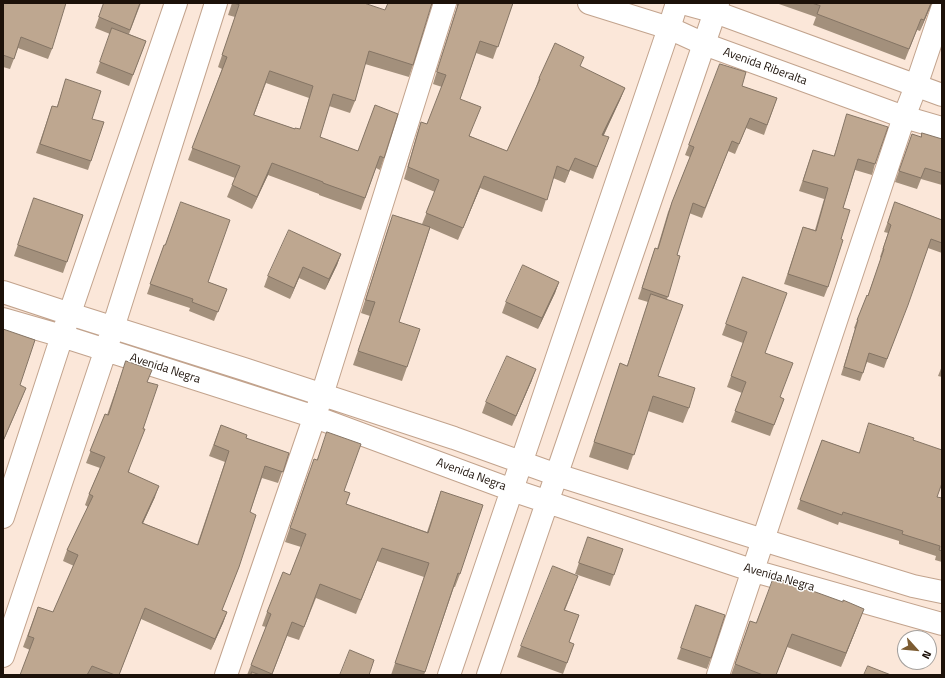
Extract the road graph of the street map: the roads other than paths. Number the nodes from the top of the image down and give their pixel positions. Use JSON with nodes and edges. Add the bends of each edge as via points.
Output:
{"nodes":[{"id":1,"x":176,"y":3,"type":"edge"},
{"id":2,"x":216,"y":3,"type":"edge"},
{"id":3,"x":445,"y":3,"type":"edge"},
{"id":4,"x":589,"y":3,"type":"edge"},
{"id":5,"x":677,"y":3,"type":"edge"},
{"id":6,"x":682,"y":3,"type":"edge"},
{"id":7,"x":717,"y":7,"type":"edge"},
{"id":8,"x":942,"y":9,"type":"edge"},
{"id":9,"x":669,"y":28,"type":"junction"},
{"id":10,"x":704,"y":44,"type":"junction"},
{"id":11,"x":916,"y":86,"type":"junction"},
{"id":12,"x":942,"y":95,"type":"edge"},
{"id":13,"x":904,"y":117,"type":"junction"},
{"id":14,"x":942,"y":128,"type":"edge"},
{"id":15,"x":3,"y":292,"type":"edge"},
{"id":16,"x":70,"y":314,"type":"junction"},
{"id":17,"x":3,"y":319,"type":"edge"},
{"id":18,"x":113,"y":328,"type":"junction"},
{"id":19,"x":62,"y":336,"type":"junction"},
{"id":20,"x":105,"y":350,"type":"junction"},
{"id":21,"x":322,"y":395,"type":"junction"},
{"id":22,"x":315,"y":417,"type":"junction"},
{"id":23,"x":521,"y":463,"type":"junction"},
{"id":24,"x":557,"y":475,"type":"junction"},
{"id":25,"x":512,"y":490,"type":"junction"},
{"id":26,"x":548,"y":502,"type":"junction"},
{"id":27,"x":3,"y":517,"type":"edge"},
{"id":28,"x":763,"y":540,"type":"junction"},
{"id":29,"x":754,"y":571,"type":"junction"},
{"id":30,"x":942,"y":592,"type":"edge"},
{"id":31,"x":942,"y":624,"type":"edge"},
{"id":32,"x":3,"y":656,"type":"edge"},
{"id":33,"x":226,"y":675,"type":"edge"},
{"id":34,"x":449,"y":675,"type":"edge"},
{"id":35,"x":488,"y":675,"type":"edge"},
{"id":36,"x":718,"y":675,"type":"edge"}],
"edges":[{"from":1,"to":16,"type":"street"},
{"from":2,"to":18,"type":"street"},
{"from":3,"to":21,"type":"street"},
{"from":4,"to":9,"type":"street","name":"Avenida Riberalta"},
{"from":5,"to":9,"type":"street"},
{"from":6,"to":7,"type":"street"},
{"from":7,"to":10,"type":"street"},
{"from":7,"to":11,"type":"street"},
{"from":8,"to":11,"type":"street"},
{"from":9,"to":10,"type":"street","name":"Avenida Riberalta"},
{"from":9,"to":23,"type":"street"},
{"from":10,"to":13,"type":"street","name":"Avenida Riberalta"},
{"from":10,"to":24,"type":"street"},
{"from":11,"to":12,"type":"street"},
{"from":11,"to":13,"type":"street"},
{"from":13,"to":14,"type":"street","name":"Avenida Riberalta"},
{"from":13,"to":28,"type":"street"},
{"from":15,"to":16,"type":"street","name":"Avenida Negra"},
{"from":16,"to":18,"type":"street","name":"Avenida Negra"},
{"from":16,"to":19,"type":"street"},
{"from":17,"to":19,"type":"street","name":"Avenida Negra"},
{"from":18,"to":20,"type":"street"},
{"from":18,"to":21,"type":"street","name":"Avenida Negra"},
{"from":19,"to":20,"type":"street","name":"Avenida Negra"},
{"from":19,"to":27,"type":"street"},
{"from":20,"to":22,"type":"street","name":"Avenida Negra"},
{"from":20,"to":32,"type":"street"},
{"from":21,"to":22,"type":"street"},
{"from":21,"to":23,"type":"street","name":"Avenida Negra"},
{"from":22,"to":25,"type":"street","name":"Avenida Negra"},
{"from":22,"to":33,"type":"street"},
{"from":23,"to":24,"type":"street","name":"Avenida Negra"},
{"from":23,"to":25,"type":"street"},
{"from":24,"to":26,"type":"street"},
{"from":24,"to":28,"type":"street","name":"Avenida Negra"},
{"from":25,"to":26,"type":"street","name":"Avenida Negra"},
{"from":25,"to":34,"type":"street"},
{"from":26,"to":29,"type":"street","name":"Avenida Negra"},
{"from":26,"to":35,"type":"street"},
{"from":28,"to":29,"type":"street"},
{"from":28,"to":30,"type":"street","name":"Avenida Negra","via":[[914,586]]},
{"from":29,"to":31,"type":"street","name":"Avenida Negra"},
{"from":29,"to":36,"type":"street"}]}
